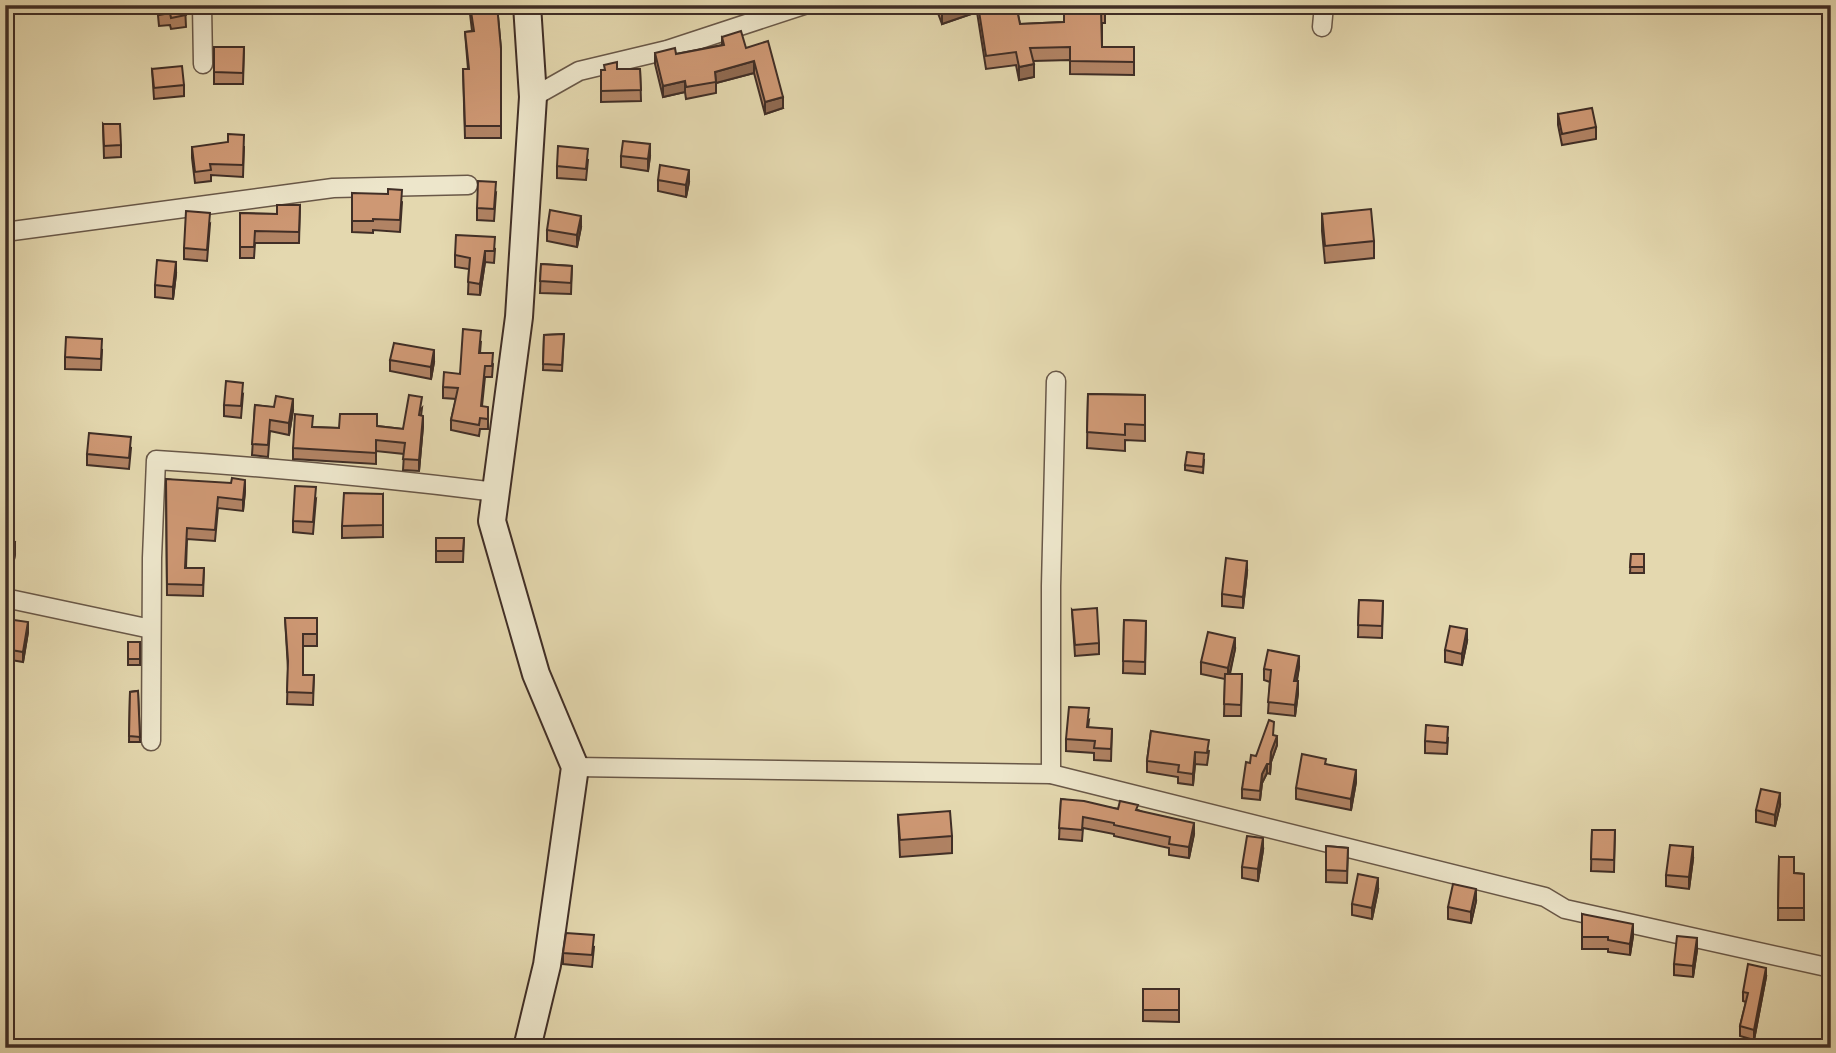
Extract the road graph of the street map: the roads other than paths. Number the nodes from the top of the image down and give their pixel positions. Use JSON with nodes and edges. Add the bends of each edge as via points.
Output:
{"nodes":[{"id":1,"x":202,"y":5,"type":"edge"},
{"id":2,"x":527,"y":5,"type":"edge"},
{"id":3,"x":804,"y":5,"type":"edge"},
{"id":4,"x":1324,"y":5,"type":"edge"},
{"id":5,"x":1322,"y":27,"type":"dead end"},
{"id":6,"x":202,"y":64,"type":"dead end"},
{"id":7,"x":533,"y":97,"type":"junction"},
{"id":8,"x":468,"y":185,"type":"dead end"},
{"id":9,"x":5,"y":232,"type":"edge"},
{"id":10,"x":1056,"y":381,"type":"dead end"},
{"id":11,"x":496,"y":492,"type":"junction"},
{"id":12,"x":5,"y":598,"type":"edge"},
{"id":13,"x":151,"y":629,"type":"junction"},
{"id":14,"x":151,"y":741,"type":"dead end"},
{"id":15,"x":575,"y":767,"type":"junction"},
{"id":16,"x":1051,"y":774,"type":"junction"},
{"id":17,"x":1831,"y":968,"type":"edge"},
{"id":18,"x":527,"y":1048,"type":"edge"}],
"edges":[{"from":1,"to":6,"type":"street"},
{"from":2,"to":7,"type":"street"},
{"from":3,"to":7,"type":"street","via":[[667,50],[579,71]]},
{"from":4,"to":5,"type":"street"},
{"from":7,"to":11,"type":"street","via":[[519,317]]},
{"from":8,"to":9,"type":"street","via":[[333,188]]},
{"from":10,"to":16,"type":"street"},
{"from":11,"to":13,"type":"street","via":[[323,472],[156,460]]},
{"from":11,"to":15,"type":"street","via":[[492,521],[532,661]]},
{"from":12,"to":13,"type":"street"},
{"from":13,"to":14,"type":"street"},
{"from":15,"to":16,"type":"street"},
{"from":15,"to":18,"type":"street","via":[[547,965]]},
{"from":16,"to":17,"type":"street","via":[[1545,897],[1565,909]]}]}
